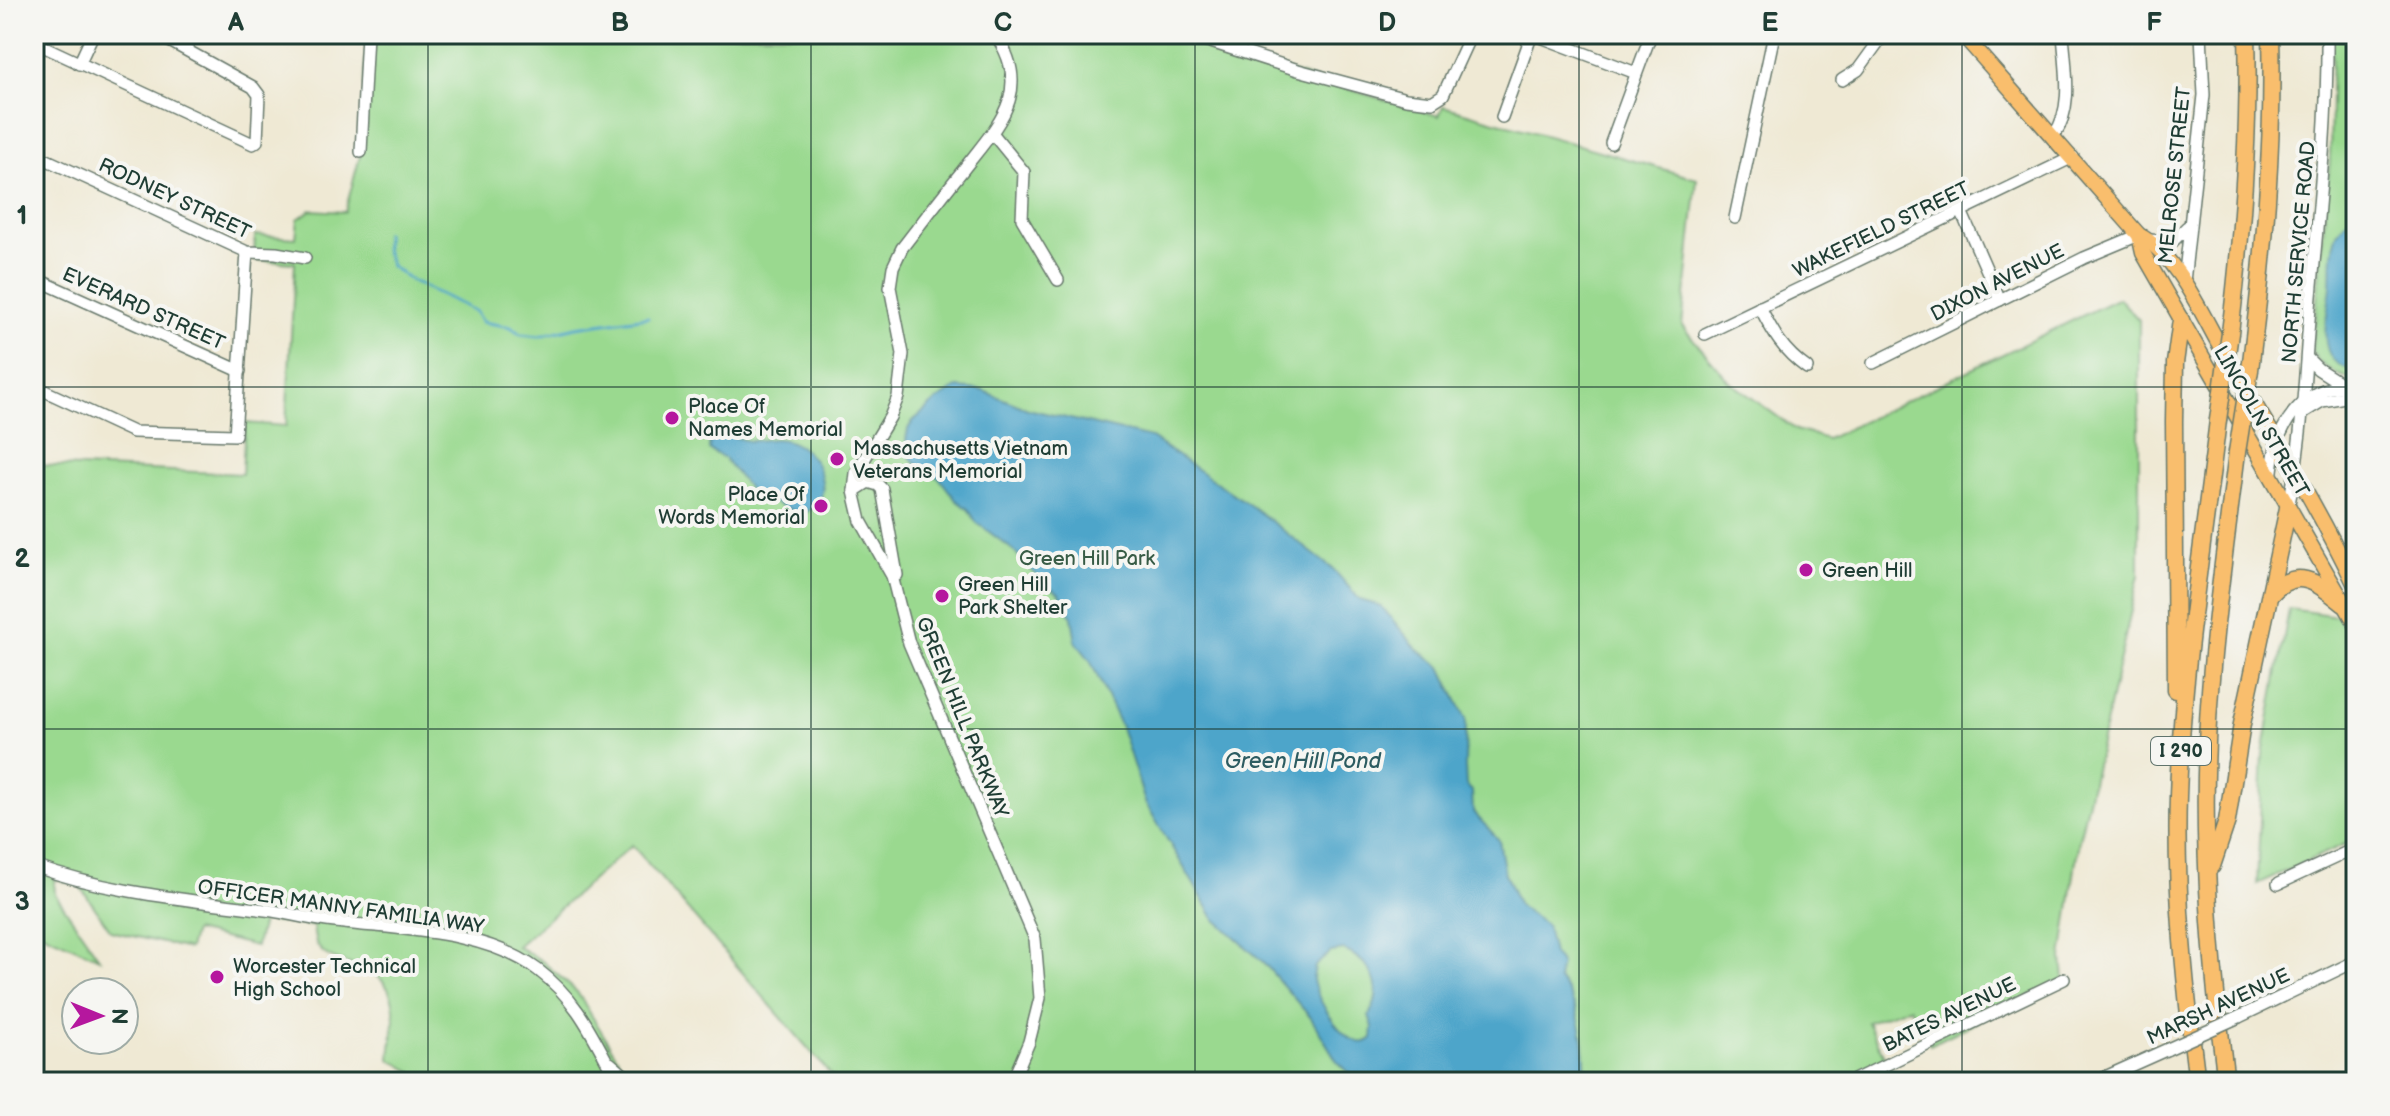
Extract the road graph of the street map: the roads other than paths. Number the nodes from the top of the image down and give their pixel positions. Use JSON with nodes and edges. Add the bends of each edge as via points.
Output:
{"nodes":[{"id":1,"x":93,"y":34,"type":"edge"},
{"id":2,"x":157,"y":34,"type":"edge"},
{"id":3,"x":367,"y":34,"type":"edge"},
{"id":4,"x":995,"y":34,"type":"edge"},
{"id":5,"x":1186,"y":34,"type":"edge"},
{"id":6,"x":1471,"y":34,"type":"edge"},
{"id":7,"x":1533,"y":34,"type":"edge"},
{"id":8,"x":1651,"y":34,"type":"edge"},
{"id":9,"x":1774,"y":34,"type":"edge"},
{"id":10,"x":1884,"y":34,"type":"edge"},
{"id":11,"x":1962,"y":34,"type":"edge"},
{"id":12,"x":2063,"y":34,"type":"edge"},
{"id":13,"x":2201,"y":34,"type":"edge"},
{"id":14,"x":2247,"y":34,"type":"edge"},
{"id":15,"x":2271,"y":34,"type":"edge"},
{"id":16,"x":2327,"y":34,"type":"edge"},
{"id":17,"x":34,"y":42,"type":"edge"},
{"id":18,"x":79,"y":64,"type":"junction"},
{"id":19,"x":1636,"y":73,"type":"junction"},
{"id":20,"x":1842,"y":80,"type":"dead end"},
{"id":21,"x":1502,"y":117,"type":"dead end"},
{"id":22,"x":993,"y":134,"type":"junction"},
{"id":23,"x":2054,"y":135,"type":"junction"},
{"id":24,"x":1611,"y":143,"type":"dead end"},
{"id":25,"x":361,"y":152,"type":"dead end"},
{"id":26,"x":37,"y":156,"type":"edge"},
{"id":27,"x":2073,"y":157,"type":"junction"},
{"id":28,"x":34,"y":171,"type":"edge"},
{"id":29,"x":1961,"y":211,"type":"junction"},
{"id":30,"x":1735,"y":218,"type":"dead end"},
{"id":31,"x":2190,"y":223,"type":"junction"},
{"id":32,"x":2144,"y":238,"type":"junction"},
{"id":33,"x":247,"y":252,"type":"junction"},
{"id":34,"x":305,"y":258,"type":"dead end"},
{"id":35,"x":34,"y":278,"type":"edge"},
{"id":36,"x":1058,"y":280,"type":"dead end"},
{"id":37,"x":2184,"y":282,"type":"junction"},
{"id":38,"x":2000,"y":300,"type":"junction"},
{"id":39,"x":1760,"y":307,"type":"junction"},
{"id":40,"x":2181,"y":320,"type":"junction"},
{"id":41,"x":1705,"y":334,"type":"dead end"},
{"id":42,"x":2307,"y":358,"type":"junction"},
{"id":43,"x":1873,"y":363,"type":"dead end"},
{"id":44,"x":1807,"y":368,"type":"dead end"},
{"id":45,"x":240,"y":371,"type":"junction"},
{"id":46,"x":34,"y":386,"type":"edge"},
{"id":47,"x":2343,"y":386,"type":"junction"},
{"id":48,"x":2356,"y":392,"type":"edge"},
{"id":49,"x":2305,"y":398,"type":"junction"},
{"id":50,"x":2304,"y":412,"type":"junction"},
{"id":51,"x":2277,"y":441,"type":"junction"},
{"id":52,"x":2296,"y":472,"type":"junction"},
{"id":53,"x":2271,"y":478,"type":"junction"},
{"id":54,"x":854,"y":491,"type":"junction"},
{"id":55,"x":2288,"y":508,"type":"junction"},
{"id":56,"x":2356,"y":587,"type":"edge"},
{"id":57,"x":2270,"y":595,"type":"junction"},
{"id":58,"x":899,"y":600,"type":"junction"},
{"id":59,"x":2344,"y":604,"type":"junction"},
{"id":60,"x":2356,"y":624,"type":"edge"},
{"id":61,"x":2178,"y":797,"type":"junction"},
{"id":62,"x":2356,"y":848,"type":"edge"},
{"id":63,"x":34,"y":866,"type":"edge"},
{"id":64,"x":2208,"y":878,"type":"junction"},
{"id":65,"x":2278,"y":884,"type":"dead end"},
{"id":66,"x":2356,"y":961,"type":"edge"},
{"id":67,"x":2064,"y":979,"type":"dead end"},
{"id":68,"x":601,"y":1049,"type":"junction"},
{"id":69,"x":618,"y":1082,"type":"edge"},
{"id":70,"x":632,"y":1082,"type":"edge"},
{"id":71,"x":1012,"y":1082,"type":"edge"},
{"id":72,"x":1850,"y":1082,"type":"edge"},
{"id":73,"x":2094,"y":1082,"type":"edge"},
{"id":74,"x":2197,"y":1082,"type":"edge"},
{"id":75,"x":2226,"y":1082,"type":"edge"}],
"edges":[{"from":1,"to":18,"type":"street"},
{"from":2,"to":18,"type":"street","via":[[253,87],[259,95],[257,141],[253,144]]},
{"from":3,"to":25,"type":"street"},
{"from":4,"to":22,"type":"street","via":[[1008,55],[1012,81],[1008,107]]},
{"from":5,"to":6,"type":"street","via":[[1423,103],[1438,100],[1449,86]]},
{"from":7,"to":19,"type":"street"},
{"from":7,"to":21,"type":"street"},
{"from":8,"to":19,"type":"street"},
{"from":9,"to":30,"type":"street"},
{"from":10,"to":20,"type":"street","via":[[1858,70]]},
{"from":11,"to":23,"type":"main road","name":"LINCOLN STREET"},
{"from":12,"to":23,"type":"street","via":[[2065,108]]},
{"from":13,"to":31,"type":"street","name":"MELROSE STREET","via":[[2204,95]]},
{"from":14,"to":61,"type":"highway","number":"I 290","bridge":true,"via":[[2246,160],[2230,333],[2191,627]]},
{"from":15,"to":64,"type":"highway","number":"I 290","bridge":true,"via":[[2262,275],[2209,699]]},
{"from":16,"to":42,"type":"street","name":"NORTH SERVICE ROAD","via":[[2324,163]]},
{"from":17,"to":18,"type":"street"},
{"from":19,"to":24,"type":"street"},
{"from":22,"to":36,"type":"street","via":[[1024,172],[1022,219]]},
{"from":22,"to":54,"type":"street","via":[[896,261],[890,292],[903,354],[900,388],[890,417],[856,473]]},
{"from":23,"to":27,"type":"main road","name":"LINCOLN STREET"},
{"from":26,"to":28,"type":"street"},
{"from":26,"to":33,"type":"street","name":"RODNEY STREET"},
{"from":27,"to":29,"type":"street","name":"WAKEFIELD STREET"},
{"from":27,"to":32,"type":"main road","name":"LINCOLN STREET"},
{"from":29,"to":38,"type":"street"},
{"from":29,"to":39,"type":"street","name":"WAKEFIELD STREET"},
{"from":31,"to":32,"type":"street","name":"DIXON AVENUE","via":[[2174,241]]},
{"from":31,"to":37,"type":"street","name":"MELROSE STREET"},
{"from":32,"to":37,"type":"main road","name":"LINCOLN STREET"},
{"from":32,"to":38,"type":"street","name":"DIXON AVENUE","via":[[2084,258]]},
{"from":32,"to":40,"type":"main road","name":"LINCOLN STREET","via":[[2143,253]]},
{"from":33,"to":34,"type":"street","name":"RODNEY STREET"},
{"from":33,"to":45,"type":"street"},
{"from":35,"to":45,"type":"street","name":"EVERARD STREET"},
{"from":37,"to":40,"type":"main road","name":"MELROSE STREET"},
{"from":37,"to":51,"type":"main road","name":"LINCOLN STREET"},
{"from":38,"to":43,"type":"street","name":"DIXON AVENUE"},
{"from":39,"to":41,"type":"street","name":"WAKEFIELD STREET"},
{"from":39,"to":44,"type":"street","via":[[1778,343]]},
{"from":40,"to":53,"type":"main road","name":"LINCOLN STREET"},
{"from":40,"to":61,"type":"highway","via":[[2174,421]]},
{"from":42,"to":47,"type":"street"},
{"from":42,"to":49,"type":"street","name":"NORTH SERVICE ROAD"},
{"from":45,"to":46,"type":"street","via":[[235,435],[133,432]]},
{"from":47,"to":48,"type":"street"},
{"from":47,"to":49,"type":"street"},
{"from":48,"to":50,"type":"street"},
{"from":49,"to":50,"type":"street","name":"NORTH SERVICE ROAD"},
{"from":49,"to":51,"type":"street"},
{"from":50,"to":52,"type":"street","name":"NORTH SERVICE ROAD"},
{"from":51,"to":52,"type":"main road","name":"LINCOLN STREET"},
{"from":51,"to":53,"type":"street"},
{"from":52,"to":55,"type":"street","name":"NORTH SERVICE ROAD"},
{"from":52,"to":56,"type":"main road","name":"LINCOLN STREET"},
{"from":53,"to":55,"type":"main road","name":"LINCOLN STREET"},
{"from":54,"to":58,"type":"street","name":"GREEN HILL PARKWAY","via":[[861,521],[888,567]]},
{"from":54,"to":58,"type":"street","via":[[868,482],[882,489]]},
{"from":55,"to":57,"type":"highway"},
{"from":55,"to":59,"type":"main road","name":"LINCOLN STREET"},
{"from":57,"to":59,"type":"highway","via":[[2287,581],[2302,579]]},
{"from":57,"to":64,"type":"highway","via":[[2227,821]]},
{"from":58,"to":71,"type":"street","name":"GREEN HILL PARKWAY","via":[[909,643],[1035,939],[1040,998]]},
{"from":59,"to":60,"type":"main road","name":"LINCOLN STREET"},
{"from":61,"to":74,"type":"highway","number":"I 290","via":[[2184,960]]},
{"from":62,"to":65,"type":"street"},
{"from":63,"to":68,"type":"street","name":"OFFICER MANNY FAMILIA WAY","via":[[176,900],[484,943],[520,958],[565,993]]},
{"from":64,"to":75,"type":"highway","number":"I 290"},
{"from":66,"to":73,"type":"street","name":"MARSH AVENUE","bridge":true},
{"from":67,"to":72,"type":"street","name":"BATES AVENUE"},
{"from":68,"to":69,"type":"street","name":"OFFICER MANNY FAMILIA WAY"},
{"from":68,"to":70,"type":"street","name":"OFFICER MANNY FAMILIA WAY"}]}
